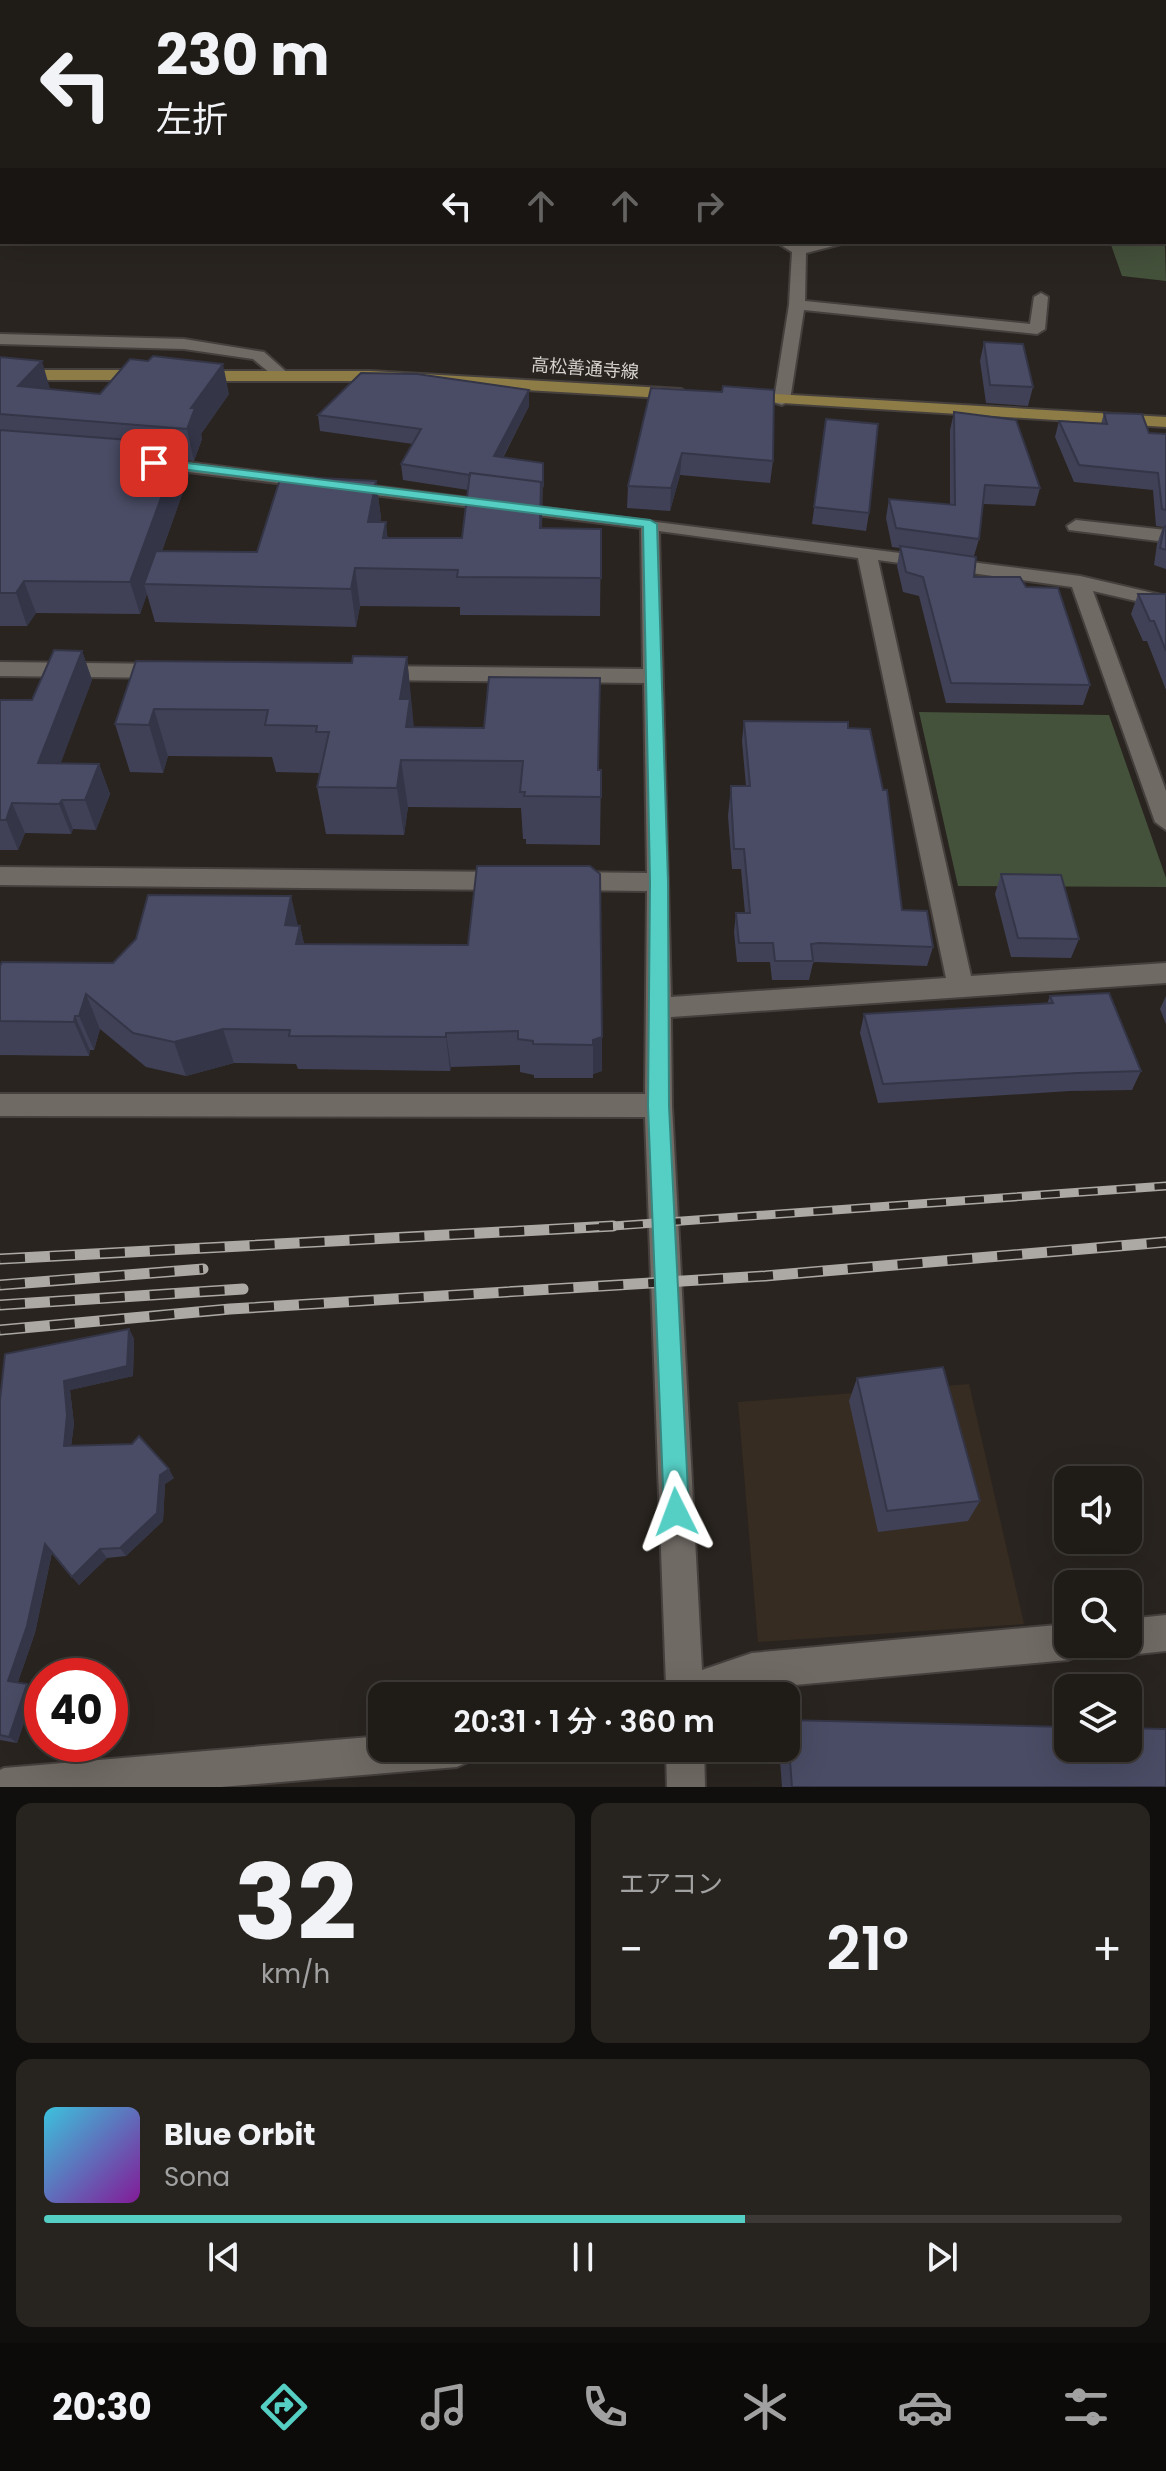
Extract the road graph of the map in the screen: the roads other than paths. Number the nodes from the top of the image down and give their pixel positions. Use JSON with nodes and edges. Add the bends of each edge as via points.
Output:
{"nodes":[{"id":1,"x":787,"y":244,"type":"edge"},
{"id":2,"x":831,"y":244,"type":"edge"},
{"id":3,"x":799,"y":250,"type":"junction"},
{"id":4,"x":1041,"y":297,"type":"dead end"},
{"id":5,"x":797,"y":305,"type":"junction"},
{"id":6,"x":0,"y":339,"type":"edge"},
{"id":7,"x":0,"y":375,"type":"edge"},
{"id":8,"x":283,"y":376,"type":"junction"},
{"id":9,"x":782,"y":400,"type":"junction"},
{"id":10,"x":1166,"y":422,"type":"edge"},
{"id":11,"x":139,"y":462,"type":"edge"},
{"id":12,"x":650,"y":524,"type":"junction"},
{"id":13,"x":1076,"y":526,"type":"dead end"},
{"id":14,"x":1166,"y":536,"type":"edge"},
{"id":15,"x":867,"y":554,"type":"junction"},
{"id":16,"x":1080,"y":582,"type":"junction"},
{"id":17,"x":1166,"y":602,"type":"edge"},
{"id":18,"x":0,"y":669,"type":"edge"},
{"id":19,"x":188,"y":671,"type":"edge"},
{"id":20,"x":361,"y":673,"type":"edge"},
{"id":21,"x":653,"y":676,"type":"junction"},
{"id":22,"x":1166,"y":822,"type":"edge"},
{"id":23,"x":0,"y":876,"type":"edge"},
{"id":24,"x":659,"y":882,"type":"junction"},
{"id":25,"x":1166,"y":973,"type":"edge"},
{"id":26,"x":961,"y":987,"type":"junction"},
{"id":27,"x":657,"y":1008,"type":"junction"},
{"id":28,"x":0,"y":1105,"type":"edge"},
{"id":29,"x":658,"y":1106,"type":"junction"},
{"id":30,"x":1166,"y":1633,"type":"edge"},
{"id":31,"x":1142,"y":1636,"type":"edge"},
{"id":32,"x":1054,"y":1643,"type":"edge"},
{"id":33,"x":682,"y":1682,"type":"edge"},
{"id":34,"x":720,"y":1682,"type":"edge"},
{"id":35,"x":368,"y":1756,"type":"edge"},
{"id":36,"x":685,"y":1762,"type":"edge"},
{"id":37,"x":4,"y":1787,"type":"edge"},
{"id":38,"x":686,"y":1787,"type":"edge"}],
"edges":[{"from":1,"to":3,"type":"street"},
{"from":2,"to":3,"type":"street"},
{"from":3,"to":5,"type":"street"},
{"from":4,"to":5,"type":"street","via":[[1037,329]]},
{"from":5,"to":9,"type":"street"},
{"from":6,"to":8,"type":"street","via":[[184,344],[258,355]]},
{"from":7,"to":8,"type":"main road","name":"高松善通寺線"},
{"from":8,"to":9,"type":"main road","name":"高松善通寺線","via":[[456,380]]},
{"from":9,"to":10,"type":"main road","name":"高松善通寺線"},
{"from":11,"to":12,"type":"street"},
{"from":12,"to":15,"type":"street"},
{"from":12,"to":21,"type":"street"},
{"from":13,"to":14,"type":"street"},
{"from":15,"to":16,"type":"street"},
{"from":15,"to":26,"type":"street"},
{"from":16,"to":17,"type":"street"},
{"from":16,"to":22,"type":"street"},
{"from":18,"to":19,"type":"street"},
{"from":20,"to":21,"type":"street"},
{"from":21,"to":24,"type":"street"},
{"from":23,"to":24,"type":"street"},
{"from":24,"to":27,"type":"street"},
{"from":25,"to":26,"type":"street"},
{"from":26,"to":27,"type":"street"},
{"from":27,"to":29,"type":"street"},
{"from":28,"to":29,"type":"street"},
{"from":29,"to":33,"type":"street"},
{"from":30,"to":31,"type":"street"},
{"from":32,"to":34,"type":"street","via":[[752,1671]]},
{"from":35,"to":37,"type":"street"},
{"from":36,"to":38,"type":"street"}]}
